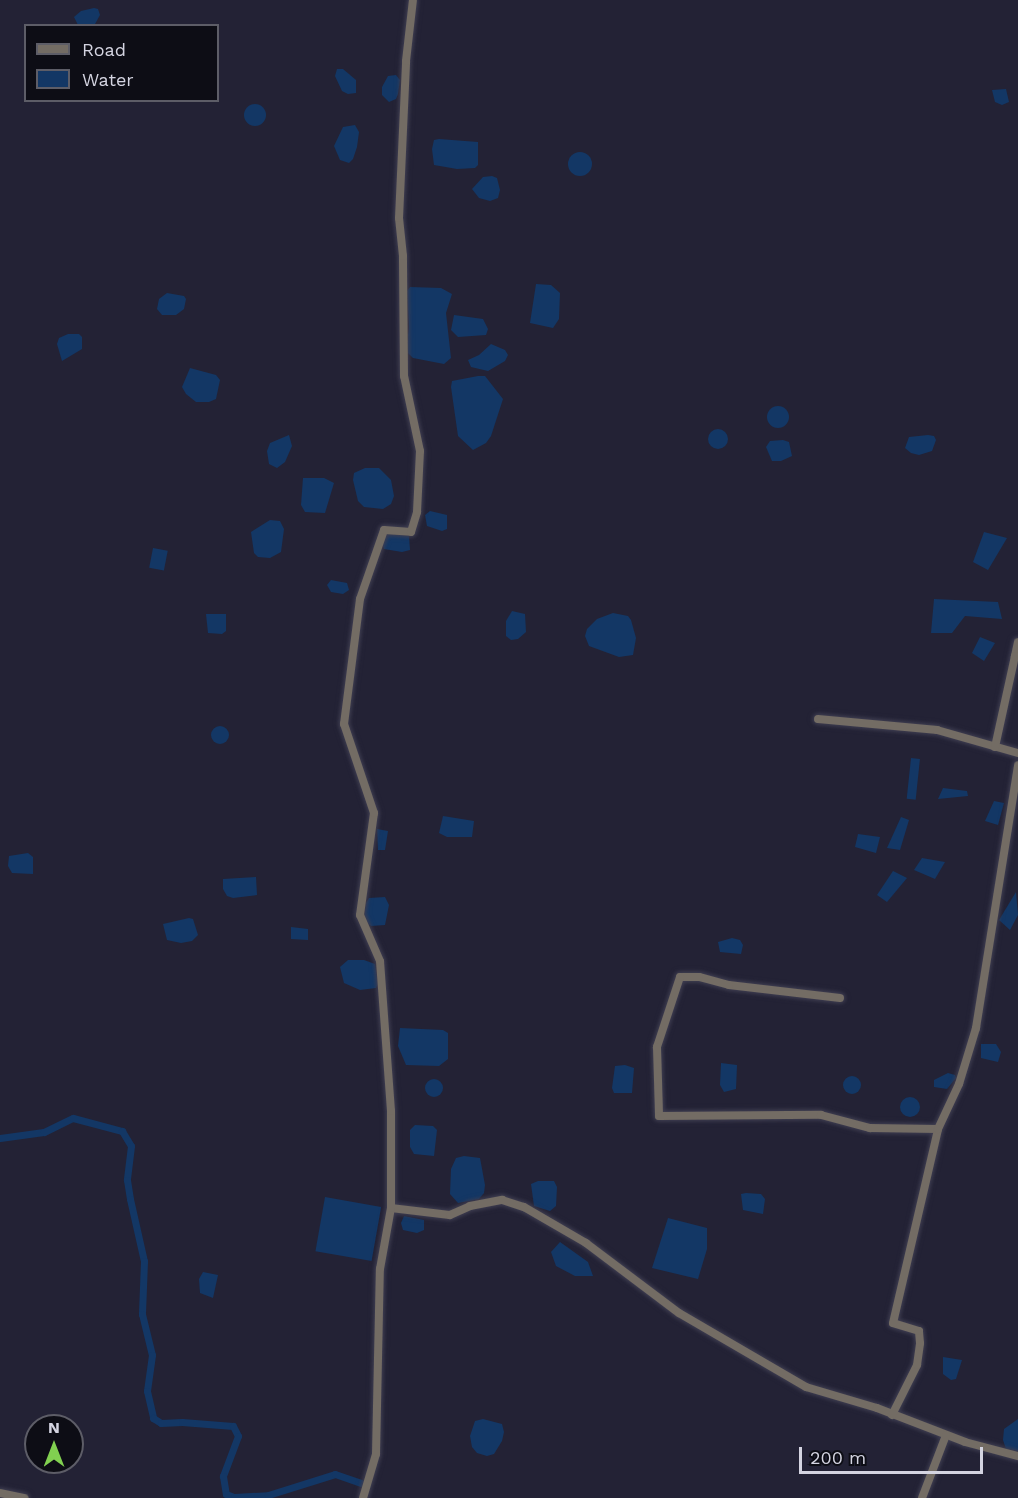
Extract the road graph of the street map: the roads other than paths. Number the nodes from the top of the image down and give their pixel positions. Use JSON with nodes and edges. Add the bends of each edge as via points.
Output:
{"nodes":[{"id":1,"x":413,"y":0,"type":"edge"},
{"id":2,"x":1018,"y":642,"type":"edge"},
{"id":3,"x":1017,"y":657,"type":"edge"},
{"id":4,"x":818,"y":719,"type":"dead end"},
{"id":5,"x":995,"y":747,"type":"junction"},
{"id":6,"x":1018,"y":753,"type":"edge"},
{"id":7,"x":1018,"y":765,"type":"edge"},
{"id":8,"x":840,"y":998,"type":"dead end"},
{"id":9,"x":938,"y":1129,"type":"junction"},
{"id":10,"x":390,"y":1209,"type":"junction"},
{"id":11,"x":891,"y":1415,"type":"junction"},
{"id":12,"x":946,"y":1435,"type":"junction"},
{"id":13,"x":1018,"y":1456,"type":"edge"},
{"id":14,"x":0,"y":1493,"type":"edge"},
{"id":15,"x":24,"y":1498,"type":"edge"},
{"id":16,"x":363,"y":1498,"type":"edge"},
{"id":17,"x":922,"y":1498,"type":"edge"}],
"edges":[{"from":1,"to":10,"type":"street","via":[[406,61],[399,218],[404,376],[420,451],[417,512],[411,532],[384,530],[360,599],[344,724],[374,813],[360,915],[380,961],[390,1111]]},
{"from":2,"to":3,"type":"street"},
{"from":3,"to":5,"type":"street"},
{"from":4,"to":5,"type":"street","via":[[937,730]]},
{"from":5,"to":6,"type":"street"},
{"from":7,"to":9,"type":"street","via":[[976,1028],[959,1084]]},
{"from":8,"to":9,"type":"street","via":[[680,977],[657,1047],[659,1116],[821,1115],[870,1128]]},
{"from":9,"to":11,"type":"street","via":[[892,1323],[919,1331],[917,1365]]},
{"from":10,"to":11,"type":"street","via":[[450,1215],[502,1200],[524,1207],[586,1243],[679,1313],[727,1343],[806,1387]]},
{"from":10,"to":16,"type":"street","via":[[380,1269],[376,1454]]},
{"from":11,"to":12,"type":"street"},
{"from":12,"to":13,"type":"street"},
{"from":12,"to":17,"type":"street"},
{"from":14,"to":15,"type":"street"}]}
